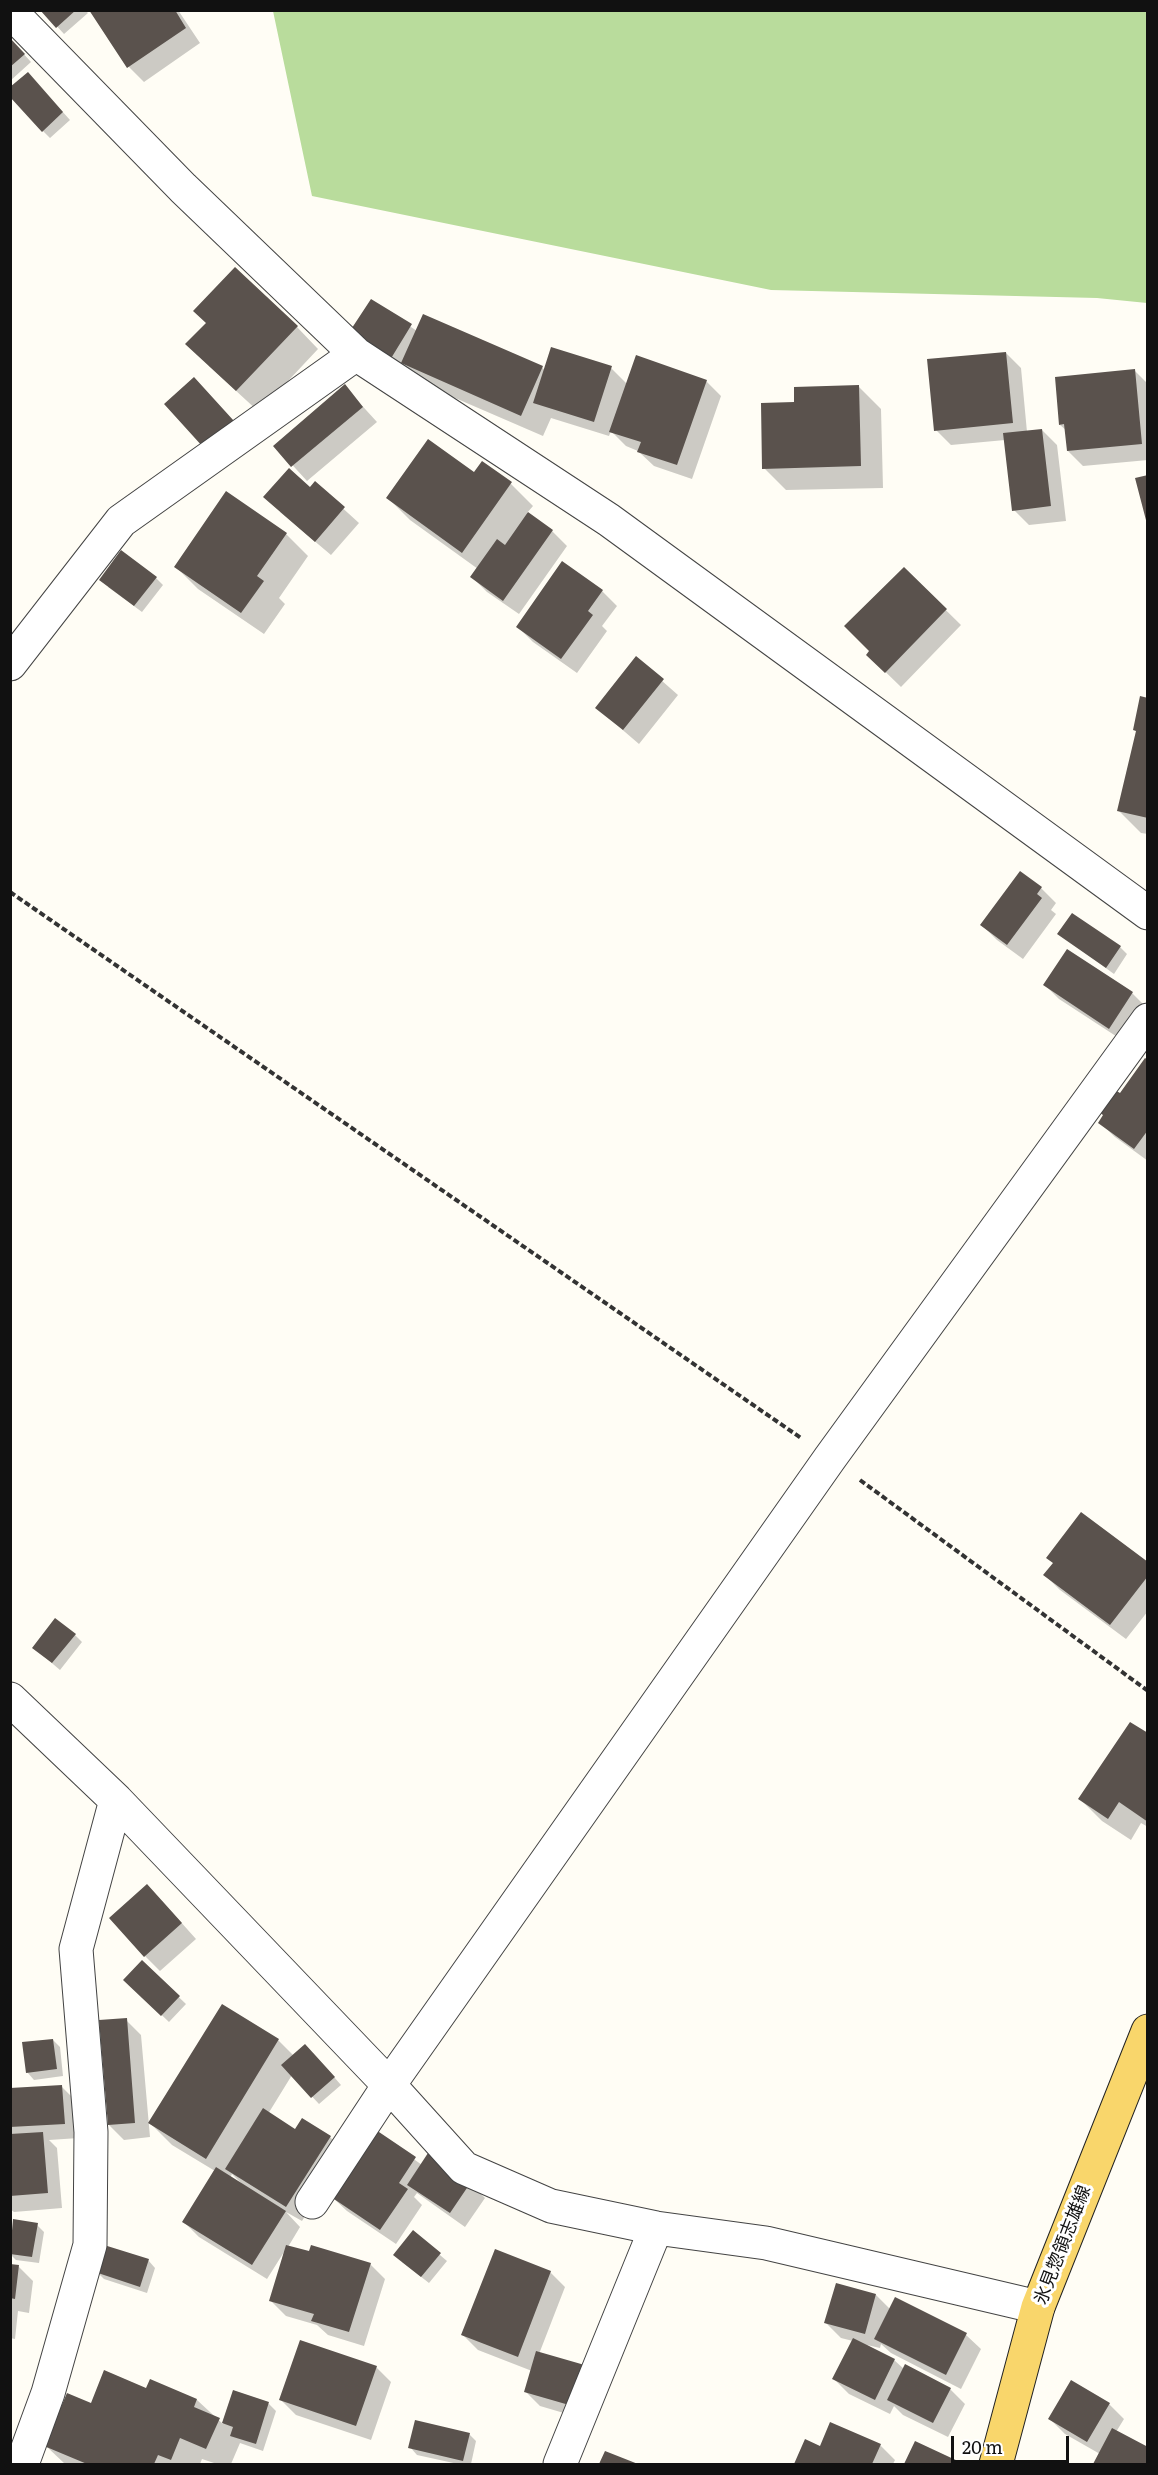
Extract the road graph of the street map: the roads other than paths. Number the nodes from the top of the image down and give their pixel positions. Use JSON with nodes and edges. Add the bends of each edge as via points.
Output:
{"nodes":[{"id":1,"x":10,"y":11,"type":"edge"},
{"id":2,"x":356,"y":354,"type":"junction"},
{"id":3,"x":10,"y":664,"type":"edge"},
{"id":4,"x":1148,"y":913,"type":"edge"},
{"id":5,"x":1148,"y":1020,"type":"edge"},
{"id":6,"x":10,"y":1699,"type":"edge"},
{"id":7,"x":116,"y":1800,"type":"junction"},
{"id":8,"x":1148,"y":2031,"type":"edge"},
{"id":9,"x":389,"y":2085,"type":"junction"},
{"id":10,"x":312,"y":2202,"type":"dead end"},
{"id":11,"x":656,"y":2228,"type":"junction"},
{"id":12,"x":1038,"y":2307,"type":"junction"},
{"id":13,"x":22,"y":2464,"type":"edge"},
{"id":14,"x":560,"y":2464,"type":"edge"},
{"id":15,"x":996,"y":2464,"type":"edge"}],
"edges":[{"from":1,"to":2,"type":"street","via":[[183,188]]},
{"from":2,"to":3,"type":"street","via":[[121,520]]},
{"from":2,"to":4,"type":"street","via":[[609,520]]},
{"from":5,"to":9,"type":"street","via":[[830,1458]]},
{"from":6,"to":7,"type":"street"},
{"from":7,"to":9,"type":"street"},
{"from":7,"to":13,"type":"street","via":[[76,1949],[91,2132],[90,2245],[48,2393]]},
{"from":8,"to":12,"type":"main road","name":"氷見惣領志雄線"},
{"from":9,"to":10,"type":"street"},
{"from":9,"to":11,"type":"street","via":[[464,2168],[551,2206]]},
{"from":11,"to":12,"type":"street","via":[[766,2243]]},
{"from":11,"to":14,"type":"street"},
{"from":12,"to":15,"type":"main road","name":"氷見惣領志雄線"}]}
